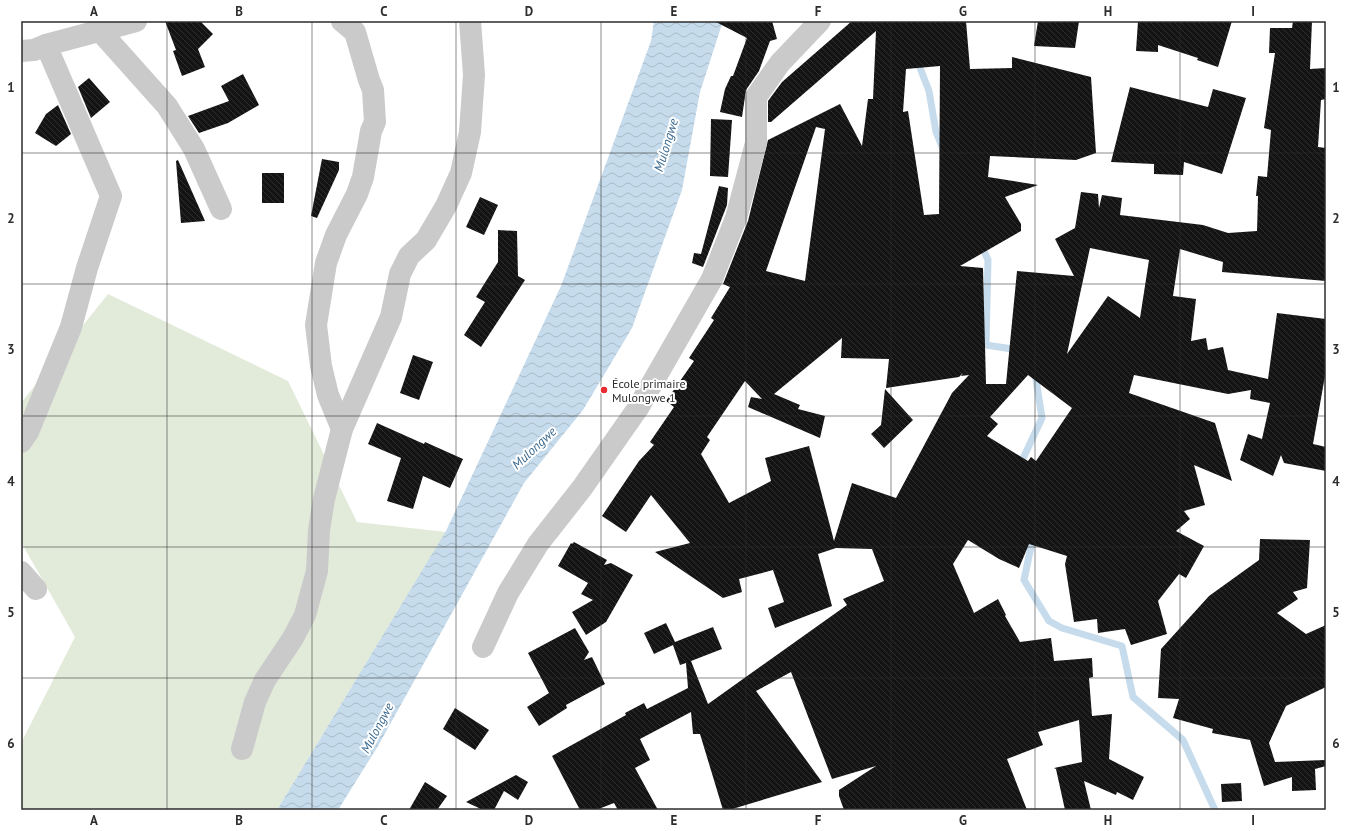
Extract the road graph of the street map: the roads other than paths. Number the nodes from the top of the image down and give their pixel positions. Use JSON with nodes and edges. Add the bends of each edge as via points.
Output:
{"nodes":[{"id":1,"x":136,"y":21,"type":"edge"},
{"id":2,"x":342,"y":21,"type":"edge"},
{"id":3,"x":470,"y":21,"type":"edge"},
{"id":4,"x":820,"y":21,"type":"edge"},
{"id":5,"x":100,"y":31,"type":"junction"},
{"id":6,"x":46,"y":45,"type":"junction"},
{"id":7,"x":21,"y":51,"type":"edge"},
{"id":8,"x":221,"y":209,"type":"dead end"},
{"id":9,"x":342,"y":429,"type":"junction"},
{"id":10,"x":23,"y":433,"type":"edge"},
{"id":11,"x":21,"y":572,"type":"edge"},
{"id":12,"x":36,"y":589,"type":"dead end"},
{"id":13,"x":483,"y":647,"type":"dead end"},
{"id":14,"x":242,"y":749,"type":"dead end"}],
"edges":[{"from":1,"to":5,"type":"street"},
{"from":2,"to":9,"type":"street","via":[[356,32],[373,90],[375,122],[363,177],[336,235],[326,264],[316,325],[328,395]]},
{"from":3,"to":9,"type":"street","via":[[474,75],[472,111],[461,173],[426,240],[409,256],[400,274],[391,317]]},
{"from":4,"to":13,"type":"street","via":[[780,63],[756,97],[756,143],[736,218],[712,280],[638,408],[582,488],[538,544],[508,593]]},
{"from":5,"to":6,"type":"street"},
{"from":5,"to":8,"type":"street","via":[[167,106],[194,149]]},
{"from":6,"to":7,"type":"street","via":[[34,50]]},
{"from":6,"to":10,"type":"street","via":[[110,196],[71,327]]},
{"from":9,"to":14,"type":"street","via":[[324,499],[317,571],[305,615],[265,680],[255,702]]},
{"from":11,"to":12,"type":"street"}]}
